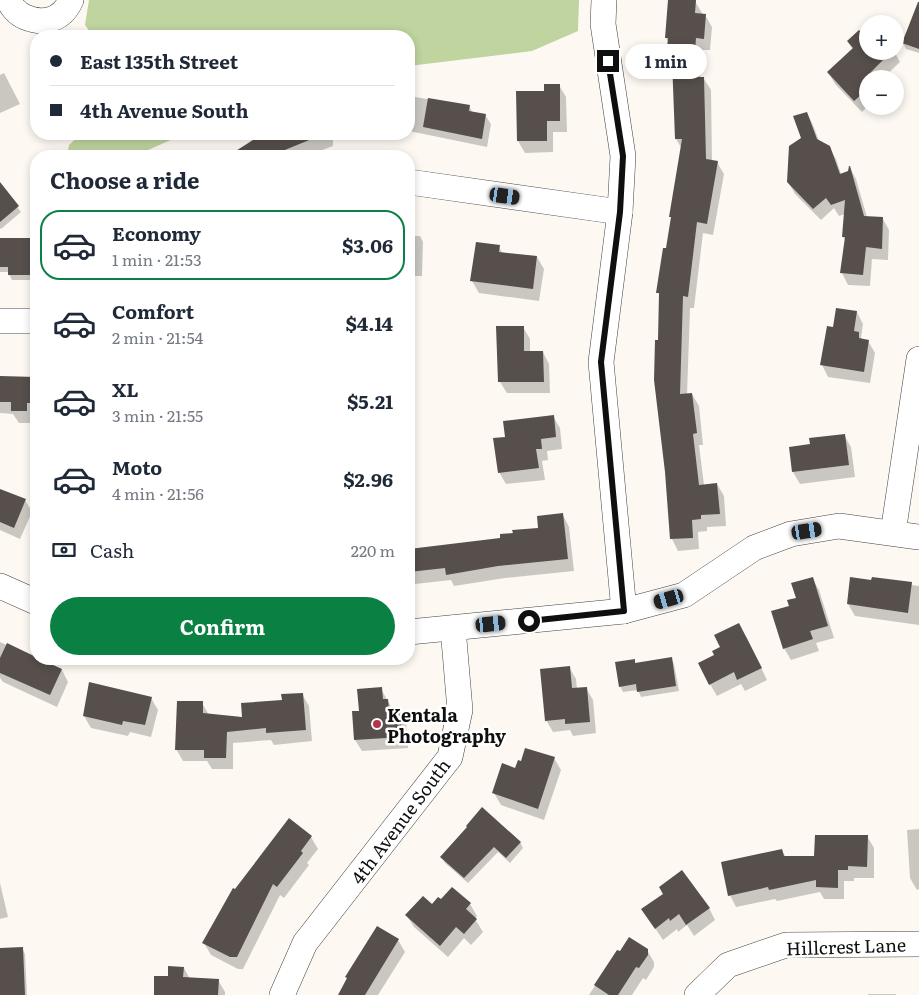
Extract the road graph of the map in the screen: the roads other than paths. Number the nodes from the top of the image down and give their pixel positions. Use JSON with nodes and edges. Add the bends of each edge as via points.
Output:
{"nodes":[{"id":1,"x":71,"y":0,"type":"edge"},
{"id":2,"x":604,"y":0,"type":"edge"},
{"id":3,"x":6,"y":4,"type":"edge"},
{"id":4,"x":415,"y":183,"type":"edge"},
{"id":5,"x":620,"y":212,"type":"junction"},
{"id":6,"x":0,"y":321,"type":"edge"},
{"id":7,"x":30,"y":321,"type":"edge"},
{"id":8,"x":919,"y":358,"type":"edge"},
{"id":9,"x":893,"y":533,"type":"junction"},
{"id":10,"x":919,"y":537,"type":"edge"},
{"id":11,"x":0,"y":586,"type":"edge"},
{"id":12,"x":30,"y":599,"type":"edge"},
{"id":13,"x":624,"y":611,"type":"junction"},
{"id":14,"x":453,"y":628,"type":"junction"},
{"id":15,"x":415,"y":631,"type":"edge"},
{"id":16,"x":919,"y":944,"type":"edge"},
{"id":17,"x":282,"y":995,"type":"edge"},
{"id":18,"x":697,"y":995,"type":"edge"}],
"edges":[{"from":1,"to":3,"type":"street","via":[[59,15],[46,21],[34,21]]},
{"from":2,"to":5,"type":"street","via":[[602,24],[623,156]]},
{"from":4,"to":5,"type":"street"},
{"from":5,"to":13,"type":"street","via":[[601,362]]},
{"from":6,"to":7,"type":"street"},
{"from":8,"to":9,"type":"street"},
{"from":9,"to":10,"type":"street"},
{"from":9,"to":13,"type":"street","via":[[839,526],[791,534],[754,548],[684,595]]},
{"from":11,"to":12,"type":"street"},
{"from":13,"to":14,"type":"street"},
{"from":14,"to":15,"type":"street"},
{"from":14,"to":17,"type":"street","name":"4th Avenue South","via":[[460,710],[450,757],[305,943]]},
{"from":16,"to":18,"type":"street","name":"Hillcrest Lane","via":[[786,945],[728,966]]}]}
